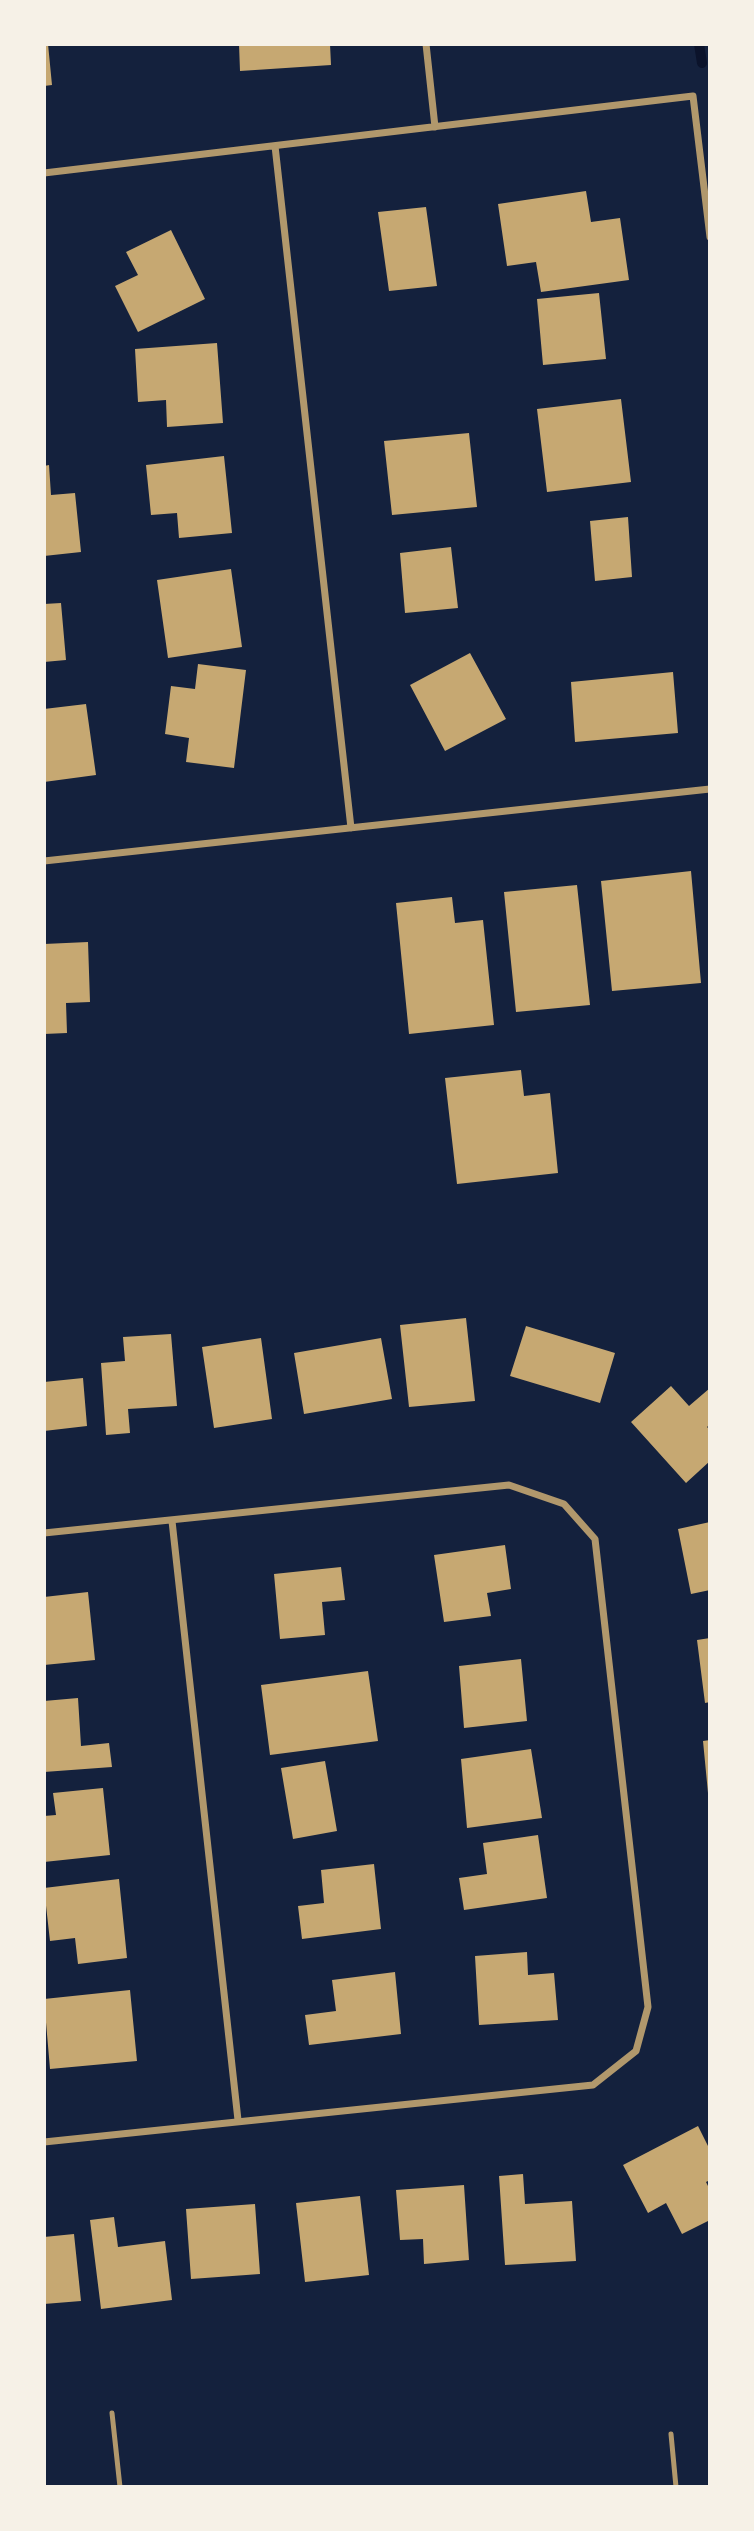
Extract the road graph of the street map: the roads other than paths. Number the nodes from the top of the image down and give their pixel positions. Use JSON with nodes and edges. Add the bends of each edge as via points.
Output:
{"nodes":[{"id":1,"x":426,"y":44,"type":"edge"},
{"id":2,"x":435,"y":127,"type":"junction"},
{"id":3,"x":275,"y":146,"type":"junction"},
{"id":4,"x":44,"y":173,"type":"edge"},
{"id":5,"x":710,"y":237,"type":"edge"},
{"id":6,"x":710,"y":789,"type":"edge"},
{"id":7,"x":351,"y":828,"type":"junction"},
{"id":8,"x":44,"y":861,"type":"edge"},
{"id":9,"x":172,"y":1521,"type":"junction"},
{"id":10,"x":44,"y":1533,"type":"edge"},
{"id":11,"x":238,"y":2120,"type":"junction"},
{"id":12,"x":44,"y":2142,"type":"edge"},
{"id":13,"x":112,"y":2413,"type":"dead end"},
{"id":14,"x":671,"y":2434,"type":"dead end"},
{"id":15,"x":120,"y":2487,"type":"edge"},
{"id":16,"x":676,"y":2487,"type":"edge"}],
"edges":[{"from":1,"to":2,"type":"street"},
{"from":2,"to":3,"type":"street"},
{"from":2,"to":5,"type":"street","via":[[693,96]]},
{"from":3,"to":4,"type":"street"},
{"from":3,"to":7,"type":"street"},
{"from":6,"to":7,"type":"street"},
{"from":7,"to":8,"type":"street"},
{"from":9,"to":10,"type":"street"},
{"from":9,"to":11,"type":"street"},
{"from":9,"to":11,"type":"street","via":[[509,1485],[564,1504],[595,1539],[648,2007],[636,2051],[593,2085]]},
{"from":11,"to":12,"type":"street"},
{"from":13,"to":15,"type":"lane"},
{"from":14,"to":16,"type":"lane"}]}
